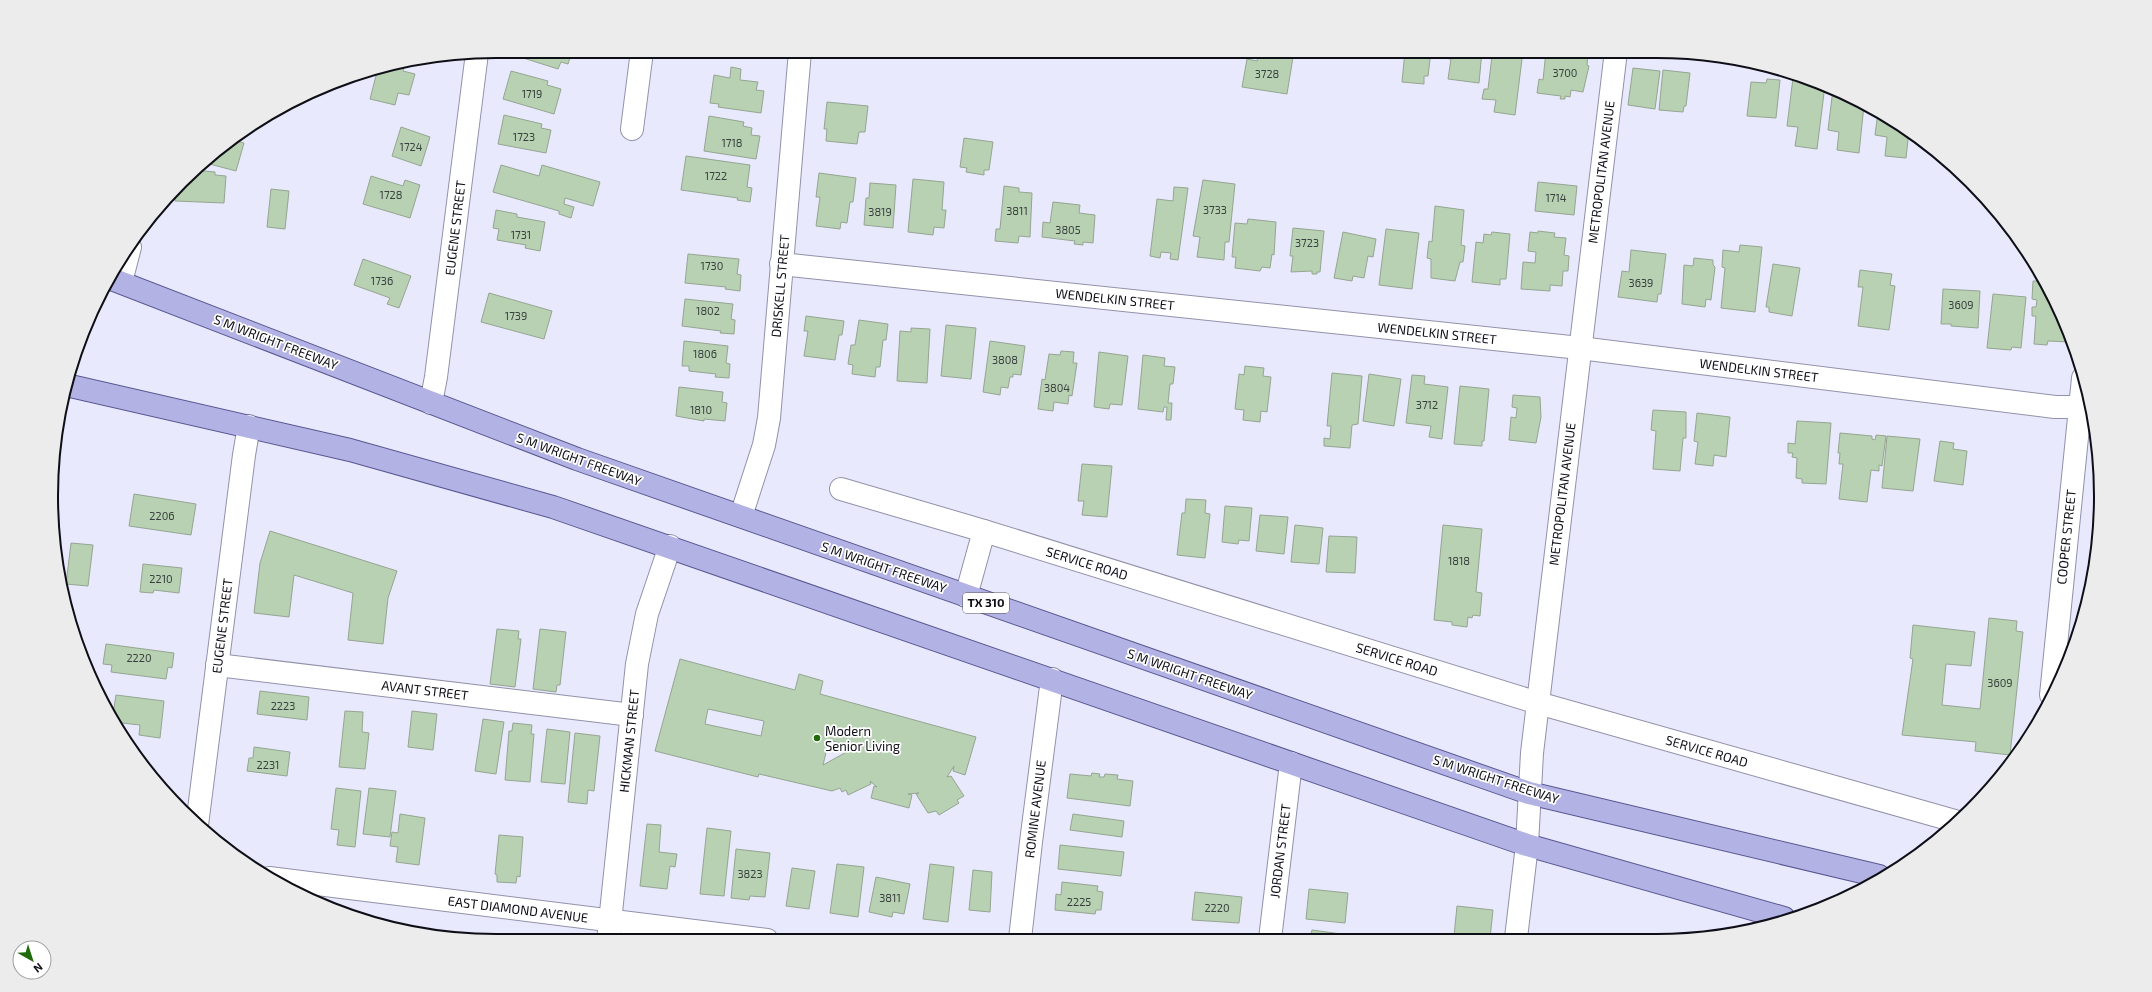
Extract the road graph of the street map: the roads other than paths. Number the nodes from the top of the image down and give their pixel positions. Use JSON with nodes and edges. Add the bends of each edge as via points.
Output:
{"nodes":[{"id":1,"x":641,"y":58,"type":"edge"},
{"id":2,"x":799,"y":58,"type":"edge"},
{"id":3,"x":1615,"y":58,"type":"edge"},
{"id":4,"x":476,"y":59,"type":"edge"},
{"id":5,"x":632,"y":129,"type":"dead end"},
{"id":6,"x":781,"y":264,"type":"junction"},
{"id":7,"x":115,"y":280,"type":"edge"},
{"id":8,"x":1580,"y":348,"type":"junction"},
{"id":9,"x":72,"y":386,"type":"edge"},
{"id":10,"x":431,"y":403,"type":"junction"},
{"id":11,"x":2085,"y":407,"type":"edge"},
{"id":12,"x":2086,"y":410,"type":"edge"},
{"id":13,"x":249,"y":426,"type":"junction"},
{"id":14,"x":841,"y":489,"type":"dead end"},
{"id":15,"x":741,"y":516,"type":"junction"},
{"id":16,"x":984,"y":531,"type":"junction"},
{"id":17,"x":670,"y":546,"type":"junction"},
{"id":18,"x":966,"y":596,"type":"junction"},
{"id":19,"x":217,"y":665,"type":"junction"},
{"id":20,"x":1052,"y":679,"type":"junction"},
{"id":21,"x":2053,"y":682,"type":"edge"},
{"id":22,"x":1538,"y":703,"type":"junction"},
{"id":23,"x":632,"y":715,"type":"junction"},
{"id":24,"x":1291,"y":763,"type":"junction"},
{"id":25,"x":1529,"y":793,"type":"junction"},
{"id":26,"x":198,"y":817,"type":"edge"},
{"id":27,"x":1951,"y":820,"type":"edge"},
{"id":28,"x":1527,"y":845,"type":"junction"},
{"id":29,"x":1875,"y":875,"type":"edge"},
{"id":30,"x":288,"y":881,"type":"edge"},
{"id":31,"x":1773,"y":918,"type":"edge"},
{"id":32,"x":609,"y":931,"type":"edge"},
{"id":33,"x":662,"y":934,"type":"edge"},
{"id":34,"x":1021,"y":934,"type":"edge"},
{"id":35,"x":1271,"y":934,"type":"edge"},
{"id":36,"x":1516,"y":934,"type":"edge"}],
"edges":[{"from":1,"to":5,"type":"street"},
{"from":2,"to":6,"type":"street","name":"DRISKELL STREET"},
{"from":3,"to":8,"type":"street","name":"METROPOLITAN AVENUE"},
{"from":4,"to":10,"type":"street","name":"EUGENE STREET"},
{"from":6,"to":8,"type":"street","name":"WENDELKIN STREET"},
{"from":6,"to":15,"type":"street","name":"DRISKELL STREET","via":[[768,425],[753,485]]},
{"from":7,"to":10,"type":"main road","name":"S M WRIGHT FREEWAY","number":"TX 310"},
{"from":8,"to":11,"type":"street","name":"WENDELKIN STREET","via":[[2055,407]]},
{"from":8,"to":22,"type":"street","name":"METROPOLITAN AVENUE"},
{"from":9,"to":13,"type":"main road"},
{"from":10,"to":15,"type":"main road","name":"S M WRIGHT FREEWAY","number":"TX 310","via":[[577,459]]},
{"from":12,"to":21,"type":"street","name":"COOPER STREET"},
{"from":13,"to":17,"type":"main road","via":[[350,450],[553,507]]},
{"from":13,"to":19,"type":"street","name":"EUGENE STREET"},
{"from":14,"to":16,"type":"street","name":"SERVICE ROAD"},
{"from":15,"to":18,"type":"main road","name":"S M WRIGHT FREEWAY","number":"TX 310"},
{"from":16,"to":18,"type":"street"},
{"from":16,"to":22,"type":"street","name":"SERVICE ROAD"},
{"from":17,"to":20,"type":"main road"},
{"from":17,"to":23,"type":"street","name":"HICKMAN STREET","via":[[647,614],[637,664]]},
{"from":18,"to":25,"type":"main road","name":"S M WRIGHT FREEWAY","number":"TX 310"},
{"from":19,"to":23,"type":"street","name":"AVANT STREET"},
{"from":19,"to":26,"type":"street","name":"EUGENE STREET"},
{"from":20,"to":24,"type":"main road"},
{"from":20,"to":34,"type":"street","name":"ROMINE AVENUE"},
{"from":22,"to":25,"type":"street","name":"METROPOLITAN AVENUE"},
{"from":22,"to":27,"type":"street","name":"SERVICE ROAD"},
{"from":23,"to":32,"type":"street","name":"HICKMAN STREET"},
{"from":24,"to":28,"type":"main road"},
{"from":24,"to":35,"type":"street","name":"JORDAN STREET"},
{"from":25,"to":28,"type":"street","name":"METROPOLITAN AVENUE"},
{"from":25,"to":29,"type":"main road","name":"S M WRIGHT FREEWAY","number":"TX 310"},
{"from":28,"to":31,"type":"main road"},
{"from":28,"to":36,"type":"street","name":"METROPOLITAN AVENUE"},
{"from":30,"to":32,"type":"street","name":"EAST DIAMOND AVENUE"},
{"from":32,"to":33,"type":"street","name":"EAST DIAMOND AVENUE"}]}
